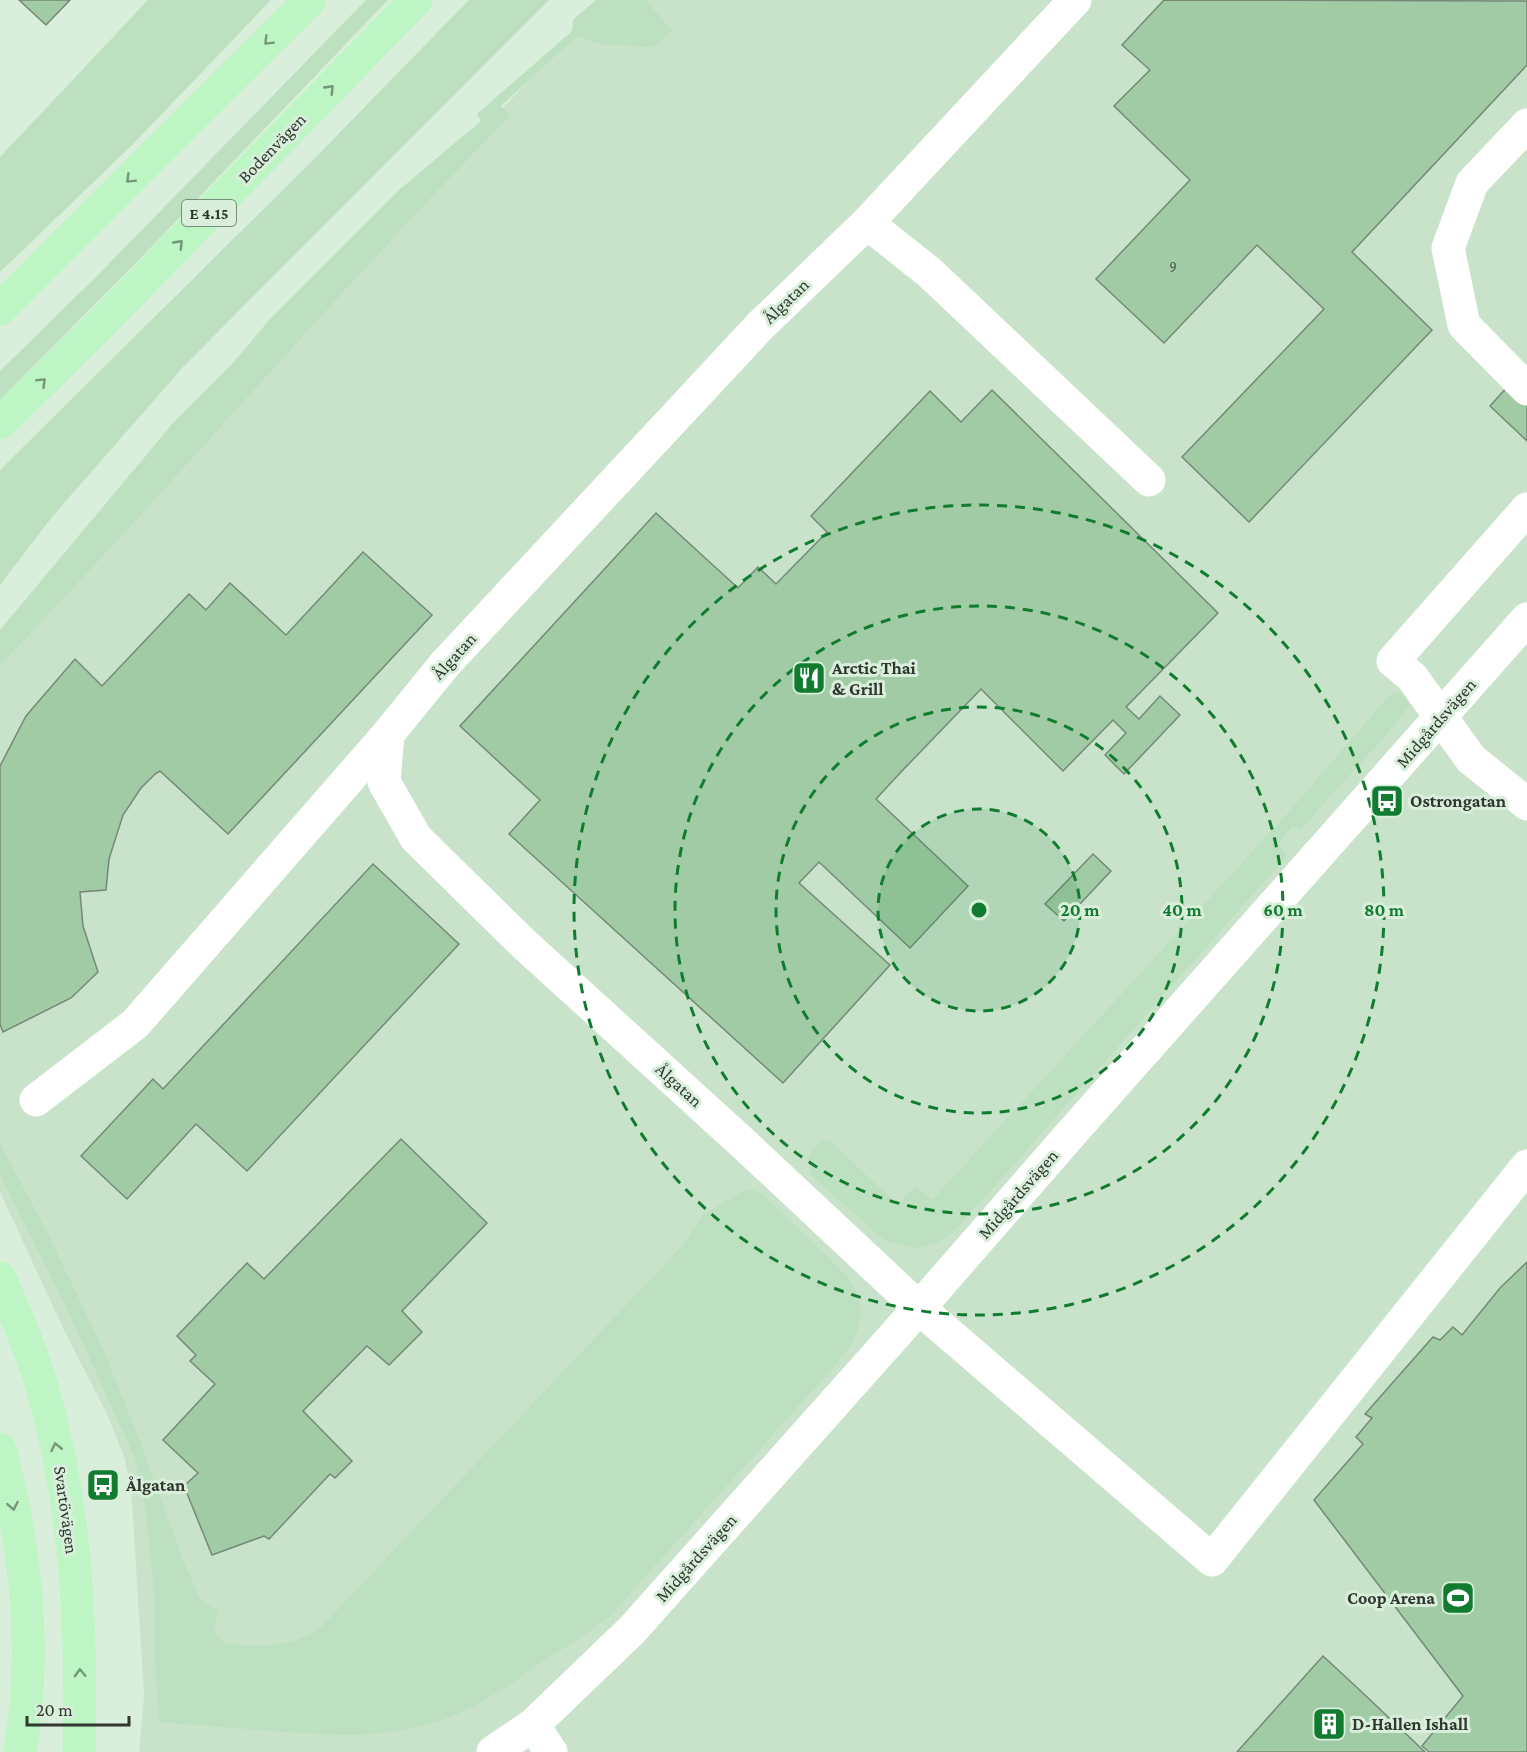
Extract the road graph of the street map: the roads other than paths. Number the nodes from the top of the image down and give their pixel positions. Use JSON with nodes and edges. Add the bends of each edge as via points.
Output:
{"nodes":[{"id":1,"x":310,"y":0,"type":"edge"},
{"id":2,"x":416,"y":0,"type":"edge"},
{"id":3,"x":1075,"y":0,"type":"edge"},
{"id":4,"x":1527,"y":124,"type":"edge"},
{"id":5,"x":867,"y":223,"type":"junction"},
{"id":6,"x":0,"y":309,"type":"edge"},
{"id":7,"x":1527,"y":388,"type":"edge"},
{"id":8,"x":0,"y":423,"type":"edge"},
{"id":9,"x":1149,"y":480,"type":"dead end"},
{"id":10,"x":1527,"y":509,"type":"edge"},
{"id":11,"x":1527,"y":619,"type":"edge"},
{"id":12,"x":1441,"y":718,"type":"junction"},
{"id":13,"x":388,"y":734,"type":"junction"},
{"id":14,"x":1527,"y":804,"type":"edge"},
{"id":15,"x":36,"y":1100,"type":"dead end"},
{"id":16,"x":1527,"y":1166,"type":"edge"},
{"id":17,"x":0,"y":1278,"type":"edge"},
{"id":18,"x":920,"y":1308,"type":"junction"},
{"id":19,"x":0,"y":1449,"type":"edge"},
{"id":20,"x":533,"y":1725,"type":"junction"},
{"id":21,"x":21,"y":1752,"type":"edge"},
{"id":22,"x":79,"y":1752,"type":"edge"},
{"id":23,"x":493,"y":1752,"type":"edge"},
{"id":24,"x":551,"y":1752,"type":"edge"}],
"edges":[{"from":1,"to":6,"type":"main road","one_way":true},
{"from":8,"to":2,"type":"main road","name":"Bodenvägen","number":"E 4.15","one_way":true},
{"from":3,"to":5,"type":"street","name":"Ålgatan"},
{"from":4,"to":7,"type":"street","via":[[1472,183],[1448,248],[1464,325]]},
{"from":5,"to":9,"type":"street","via":[[928,272]]},
{"from":5,"to":13,"type":"street","name":"Ålgatan","via":[[760,326],[445,664]]},
{"from":10,"to":12,"type":"street","via":[[1393,661],[1412,677]]},
{"from":11,"to":12,"type":"street","name":"Midgårdsvägen"},
{"from":12,"to":14,"type":"street","via":[[1471,759]]},
{"from":12,"to":18,"type":"street","name":"Midgårdsvägen"},
{"from":13,"to":15,"type":"street","via":[[135,1024]]},
{"from":13,"to":18,"type":"street","name":"Ålgatan","via":[[384,782],[416,838],[524,944]]},
{"from":16,"to":18,"type":"street","name":"Ålgatan","via":[[1212,1560]]},
{"from":22,"to":17,"type":"main road","name":"Svartövägen","one_way":true,"via":[[78,1609],[70,1527],[44,1394]]},
{"from":18,"to":20,"type":"street","name":"Midgårdsvägen","via":[[632,1630]]},
{"from":19,"to":21,"type":"main road","one_way":true,"via":[[20,1542],[26,1606],[28,1680]]},
{"from":20,"to":23,"type":"street","name":"Midgårdsvägen"},
{"from":20,"to":24,"type":"street"}]}
